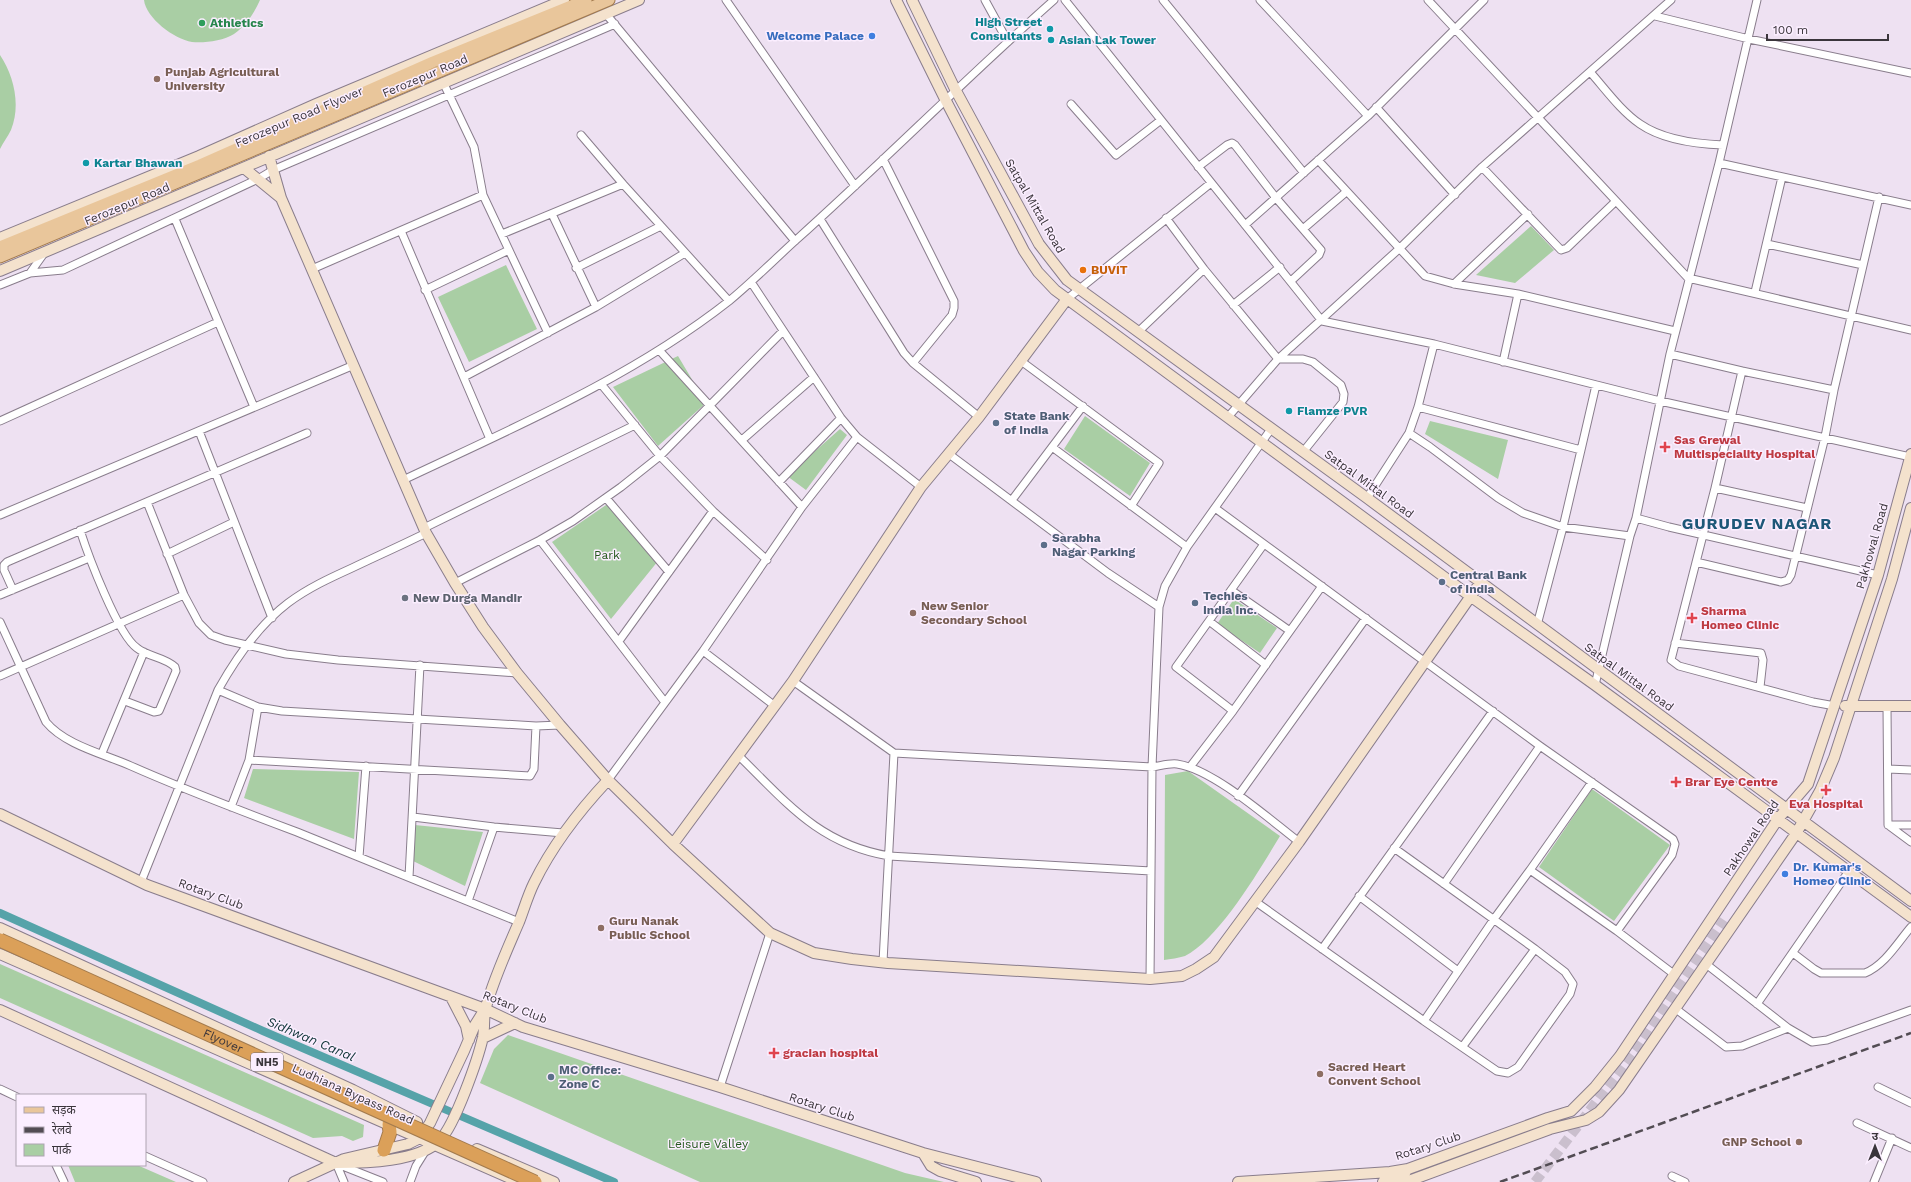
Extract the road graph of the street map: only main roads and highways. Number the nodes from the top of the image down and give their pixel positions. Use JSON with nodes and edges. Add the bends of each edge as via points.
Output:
{"nodes":[{"id":1,"x":586,"y":0,"type":"edge"},
{"id":2,"x":609,"y":0,"type":"edge"},
{"id":3,"x":0,"y":247,"type":"edge"},
{"id":4,"x":0,"y":257,"type":"edge"},
{"id":5,"x":0,"y":940,"type":"edge"},
{"id":6,"x":389,"y":1124,"type":"road end"},
{"id":7,"x":384,"y":1150,"type":"road end"},
{"id":8,"x":535,"y":1182,"type":"edge"}],
"edges":[{"from":1,"to":3,"type":"main road","name":"Ferozepur Road Flyover","via":[[433,62],[200,165]]},
{"from":2,"to":4,"type":"main road","name":"Ferozepur Road Flyover"},
{"from":5,"to":8,"type":"highway","name":"Flyover","number":"NH5","bridge":true},
{"from":6,"to":7,"type":"highway","via":[[390,1132]]}]}
